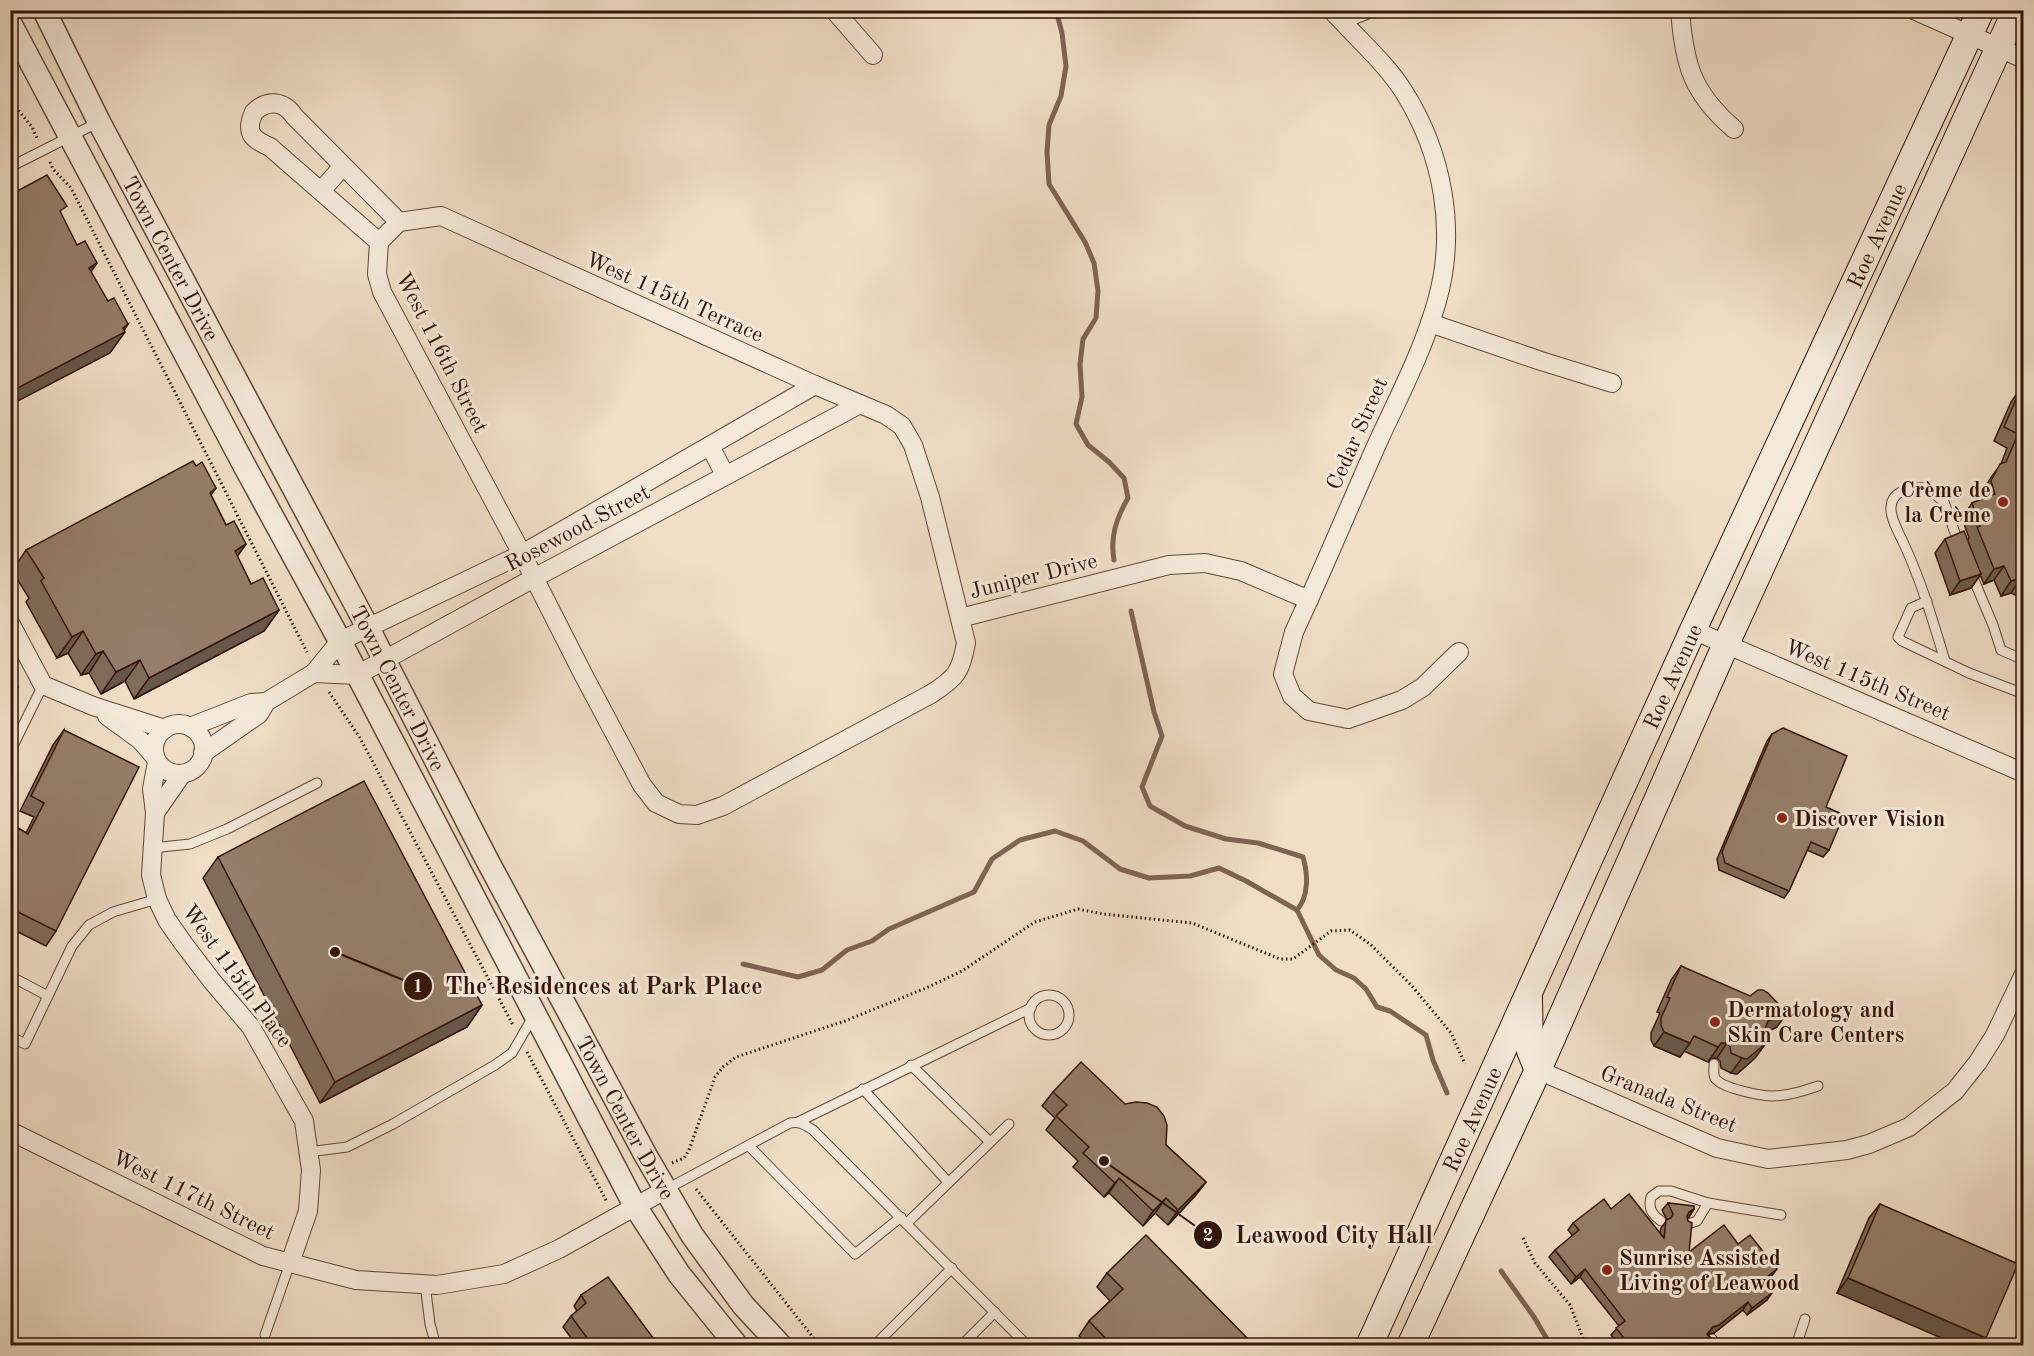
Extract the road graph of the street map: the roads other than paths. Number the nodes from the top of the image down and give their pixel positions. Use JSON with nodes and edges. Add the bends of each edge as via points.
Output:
{"nodes":[{"id":1,"x":44,"y":10,"type":"edge"},
{"id":2,"x":834,"y":10,"type":"edge"},
{"id":3,"x":1366,"y":10,"type":"edge"},
{"id":4,"x":1680,"y":10,"type":"edge"},
{"id":5,"x":1914,"y":10,"type":"edge"},
{"id":6,"x":1981,"y":10,"type":"edge"},
{"id":7,"x":2016,"y":10,"type":"edge"},
{"id":8,"x":1336,"y":15,"type":"edge"},
{"id":9,"x":10,"y":23,"type":"edge"},
{"id":10,"x":1969,"y":36,"type":"junction"},
{"id":11,"x":1998,"y":50,"type":"junction"},
{"id":12,"x":873,"y":55,"type":"dead end"},
{"id":13,"x":2024,"y":59,"type":"edge"},
{"id":14,"x":99,"y":122,"type":"junction"},
{"id":15,"x":1734,"y":129,"type":"dead end"},
{"id":16,"x":71,"y":136,"type":"junction"},
{"id":17,"x":343,"y":166,"type":"junction"},
{"id":18,"x":10,"y":167,"type":"edge"},
{"id":19,"x":321,"y":191,"type":"junction"},
{"id":20,"x":399,"y":222,"type":"junction"},
{"id":21,"x":379,"y":242,"type":"junction"},
{"id":22,"x":1430,"y":323,"type":"junction"},
{"id":23,"x":1612,"y":383,"type":"dead end"},
{"id":24,"x":815,"y":385,"type":"junction"},
{"id":25,"x":860,"y":404,"type":"junction"},
{"id":26,"x":710,"y":446,"type":"junction"},
{"id":27,"x":725,"y":476,"type":"junction"},
{"id":28,"x":625,"y":494,"type":"junction"},
{"id":29,"x":642,"y":520,"type":"junction"},
{"id":30,"x":1962,"y":551,"type":"edge"},
{"id":31,"x":522,"y":554,"type":"junction"},
{"id":32,"x":1966,"y":561,"type":"edge"},
{"id":33,"x":534,"y":578,"type":"junction"},
{"id":34,"x":1309,"y":600,"type":"junction"},
{"id":35,"x":1927,"y":602,"type":"junction"},
{"id":36,"x":960,"y":618,"type":"junction"},
{"id":37,"x":368,"y":628,"type":"junction"},
{"id":38,"x":1693,"y":630,"type":"junction"},
{"id":39,"x":12,"y":631,"type":"edge"},
{"id":40,"x":340,"y":641,"type":"junction"},
{"id":41,"x":1726,"y":644,"type":"junction"},
{"id":42,"x":1459,"y":652,"type":"dead end"},
{"id":43,"x":384,"y":660,"type":"junction"},
{"id":44,"x":2024,"y":660,"type":"edge"},
{"id":45,"x":1945,"y":661,"type":"junction"},
{"id":46,"x":314,"y":673,"type":"junction"},
{"id":47,"x":357,"y":675,"type":"junction"},
{"id":48,"x":43,"y":685,"type":"junction"},
{"id":49,"x":2024,"y":694,"type":"edge"},
{"id":50,"x":266,"y":702,"type":"junction"},
{"id":51,"x":93,"y":706,"type":"junction"},
{"id":52,"x":190,"y":727,"type":"junction"},
{"id":53,"x":165,"y":729,"type":"junction"},
{"id":54,"x":10,"y":752,"type":"edge"},
{"id":55,"x":204,"y":753,"type":"junction"},
{"id":56,"x":156,"y":760,"type":"junction"},
{"id":57,"x":2022,"y":769,"type":"edge"},
{"id":58,"x":182,"y":774,"type":"junction"},
{"id":59,"x":317,"y":783,"type":"dead end"},
{"id":60,"x":674,"y":812,"type":"joint"},
{"id":61,"x":154,"y":813,"type":"junction"},
{"id":62,"x":152,"y":848,"type":"junction"},
{"id":63,"x":157,"y":899,"type":"junction"},
{"id":64,"x":2024,"y":974,"type":"edge"},
{"id":65,"x":10,"y":976,"type":"edge"},
{"id":66,"x":1529,"y":992,"type":"junction"},
{"id":67,"x":48,"y":996,"type":"junction"},
{"id":68,"x":1031,"y":1008,"type":"junction"},
{"id":69,"x":535,"y":1015,"type":"junction"},
{"id":70,"x":10,"y":1036,"type":"edge"},
{"id":71,"x":1714,"y":1064,"type":"edge"},
{"id":72,"x":911,"y":1065,"type":"junction"},
{"id":73,"x":1538,"y":1070,"type":"junction"},
{"id":74,"x":1818,"y":1086,"type":"dead end"},
{"id":75,"x":863,"y":1089,"type":"junction"},
{"id":76,"x":798,"y":1122,"type":"junction"},
{"id":77,"x":1009,"y":1124,"type":"dead end"},
{"id":78,"x":10,"y":1131,"type":"edge"},
{"id":79,"x":990,"y":1142,"type":"junction"},
{"id":80,"x":749,"y":1146,"type":"junction"},
{"id":81,"x":308,"y":1152,"type":"junction"},
{"id":82,"x":948,"y":1182,"type":"junction"},
{"id":83,"x":665,"y":1190,"type":"junction"},
{"id":84,"x":1708,"y":1203,"type":"junction"},
{"id":85,"x":635,"y":1206,"type":"junction"},
{"id":86,"x":1781,"y":1215,"type":"dead end"},
{"id":87,"x":904,"y":1220,"type":"junction"},
{"id":88,"x":1661,"y":1221,"type":"dead end"},
{"id":89,"x":1688,"y":1224,"type":"edge"},
{"id":90,"x":290,"y":1263,"type":"junction"},
{"id":91,"x":952,"y":1268,"type":"junction"},
{"id":92,"x":425,"y":1284,"type":"junction"},
{"id":93,"x":994,"y":1312,"type":"junction"},
{"id":94,"x":1805,"y":1320,"type":"dead end"},
{"id":95,"x":265,"y":1335,"type":"dead end"},
{"id":96,"x":435,"y":1346,"type":"edge"},
{"id":97,"x":737,"y":1346,"type":"edge"},
{"id":98,"x":781,"y":1346,"type":"edge"},
{"id":99,"x":874,"y":1346,"type":"edge"},
{"id":100,"x":961,"y":1346,"type":"edge"},
{"id":101,"x":1028,"y":1346,"type":"edge"},
{"id":102,"x":1369,"y":1346,"type":"edge"},
{"id":103,"x":1410,"y":1346,"type":"edge"},
{"id":104,"x":1793,"y":1346,"type":"edge"}],
"edges":[{"from":1,"to":14,"type":"street","name":"Town Center Drive"},
{"from":2,"to":12,"type":"street"},
{"from":3,"to":8,"type":"street"},
{"from":4,"to":15,"type":"street","via":[[1682,41],[1698,90],[1716,114]]},
{"from":5,"to":10,"type":"street"},
{"from":6,"to":10,"type":"main road","name":"Roe Avenue"},
{"from":7,"to":11,"type":"main road","name":"Roe Avenue"},
{"from":8,"to":22,"type":"street","name":"Cedar Street","via":[[1403,90],[1425,130],[1441,180],[1446,242]]},
{"from":9,"to":16,"type":"street","name":"Town Center Drive"},
{"from":10,"to":11,"type":"street"},
{"from":10,"to":38,"type":"main road","name":"Roe Avenue"},
{"from":11,"to":13,"type":"street"},
{"from":11,"to":41,"type":"main road","name":"Roe Avenue"},
{"from":14,"to":16,"type":"lane"},
{"from":14,"to":37,"type":"street","name":"Town Center Drive"},
{"from":16,"to":18,"type":"lane"},
{"from":16,"to":40,"type":"street","name":"Town Center Drive"},
{"from":17,"to":19,"type":"street"},
{"from":17,"to":19,"type":"street","via":[[283,105],[267,103],[254,112],[250,127],[256,141],[270,147]]},
{"from":17,"to":20,"type":"street"},
{"from":19,"to":21,"type":"street"},
{"from":20,"to":21,"type":"street"},
{"from":20,"to":24,"type":"street","name":"West 115th Terrace","via":[[441,216]]},
{"from":21,"to":31,"type":"street","name":"West 116th Street","via":[[377,274],[382,292]]},
{"from":22,"to":23,"type":"street"},
{"from":22,"to":34,"type":"street","name":"Cedar Street"},
{"from":24,"to":25,"type":"street","name":"West 115th Terrace"},
{"from":24,"to":26,"type":"street","name":"Rosewood Street"},
{"from":25,"to":27,"type":"street","name":"Rosewood Street"},
{"from":25,"to":36,"type":"street","name":"West 115th Terrace","via":[[902,426],[913,445]]},
{"from":26,"to":27,"type":"street"},
{"from":26,"to":28,"type":"street","name":"Rosewood Street"},
{"from":27,"to":29,"type":"street","name":"Rosewood Street"},
{"from":28,"to":29,"type":"street"},
{"from":28,"to":31,"type":"street","name":"Rosewood Street"},
{"from":29,"to":33,"type":"street","name":"Rosewood Street"},
{"from":30,"to":35,"type":"lane","via":[[1944,502],[1928,488],[1905,489],[1894,498],[1890,508],[1896,527]]},
{"from":31,"to":33,"type":"street","name":"West 116th Street"},
{"from":31,"to":37,"type":"street","name":"Rosewood Street"},
{"from":32,"to":44,"type":"lane","via":[[2001,650]]},
{"from":33,"to":43,"type":"street","name":"Rosewood Street"},
{"from":33,"to":60,"type":"street","name":"West 116th Street","via":[[642,785],[656,803]]},
{"from":34,"to":36,"type":"street","name":"Juniper Drive","via":[[1241,571],[1205,563],[1169,565]]},
{"from":34,"to":42,"type":"street","name":"Cedar Street","via":[[1294,632],[1283,674],[1292,696],[1309,711],[1348,719],[1402,700],[1423,687]]},
{"from":35,"to":45,"type":"lane"},
{"from":35,"to":45,"type":"lane","via":[[1911,608],[1898,637]]},
{"from":36,"to":60,"type":"street","name":"Juniper Drive","via":[[966,643],[962,664],[951,681],[723,806],[697,816]]},
{"from":37,"to":40,"type":"street","name":"Rosewood Street"},
{"from":37,"to":43,"type":"street","name":"Town Center Drive"},
{"from":38,"to":41,"type":"street","name":"West 115th Street"},
{"from":38,"to":66,"type":"main road","name":"Roe Avenue"},
{"from":39,"to":48,"type":"street"},
{"from":40,"to":46,"type":"street","name":"Rosewood Street"},
{"from":40,"to":47,"type":"street","name":"Town Center Drive"},
{"from":41,"to":57,"type":"street","name":"West 115th Street"},
{"from":41,"to":73,"type":"main road","name":"Roe Avenue"},
{"from":43,"to":47,"type":"street","name":"Rosewood Street"},
{"from":43,"to":83,"type":"street","name":"Town Center Drive"},
{"from":45,"to":49,"type":"lane"},
{"from":46,"to":47,"type":"street"},
{"from":46,"to":50,"type":"street","name":"Rosewood Street"},
{"from":47,"to":69,"type":"street","name":"Town Center Drive"},
{"from":48,"to":51,"type":"street"},
{"from":48,"to":54,"type":"lane"},
{"from":50,"to":52,"type":"street","name":"Rosewood Street","via":[[251,703]]},
{"from":50,"to":55,"type":"street","name":"Rosewood Street","via":[[259,714]]},
{"from":51,"to":53,"type":"street"},
{"from":51,"to":56,"type":"street","via":[[140,740]]},
{"from":52,"to":53,"type":"street","via":[[177,725]]},
{"from":52,"to":55,"type":"street","via":[[202,741]]},
{"from":53,"to":56,"type":"street","via":[[155,741]]},
{"from":55,"to":58,"type":"street","via":[[199,764]]},
{"from":56,"to":58,"type":"street","via":[[168,772]]},
{"from":56,"to":61,"type":"street","name":"West 115th Place"},
{"from":58,"to":61,"type":"street"},
{"from":59,"to":62,"type":"lane","via":[[226,830],[190,844]]},
{"from":61,"to":62,"type":"street","name":"West 115th Place"},
{"from":62,"to":63,"type":"street","name":"West 115th Place","via":[[151,875]]},
{"from":63,"to":67,"type":"lane","via":[[113,912],[89,926],[72,946]]},
{"from":63,"to":81,"type":"street","name":"West 115th Place","via":[[183,944],[251,1027],[304,1121]]},
{"from":64,"to":73,"type":"street","name":"Granada Street","via":[[1995,1035],[1955,1091],[1909,1127],[1847,1150],[1768,1159],[1717,1148]]},
{"from":65,"to":67,"type":"lane"},
{"from":66,"to":73,"type":"main road","via":[[1530,1051]]},
{"from":66,"to":102,"type":"main road","name":"Roe Avenue"},
{"from":67,"to":70,"type":"lane","via":[[25,1044]]},
{"from":68,"to":68,"type":"lane","via":[[1030,1020],[1043,1034],[1061,1031],[1069,1020],[1068,1007],[1059,997],[1045,995]]},
{"from":68,"to":72,"type":"lane"},
{"from":69,"to":81,"type":"lane","via":[[512,1053],[495,1065],[347,1147]]},
{"from":69,"to":85,"type":"street","name":"Town Center Drive"},
{"from":71,"to":74,"type":"lane","via":[[1714,1076],[1719,1082],[1752,1094],[1786,1095]]},
{"from":72,"to":75,"type":"lane"},
{"from":72,"to":79,"type":"lane"},
{"from":73,"to":103,"type":"main road","name":"Roe Avenue"},
{"from":75,"to":76,"type":"lane"},
{"from":75,"to":82,"type":"lane"},
{"from":76,"to":80,"type":"lane"},
{"from":76,"to":87,"type":"lane","via":[[813,1130]]},
{"from":77,"to":79,"type":"lane"},
{"from":78,"to":90,"type":"street","name":"West 117th Street","via":[[263,1256]]},
{"from":79,"to":82,"type":"lane"},
{"from":80,"to":83,"type":"lane"},
{"from":80,"to":87,"type":"lane","via":[[855,1254]]},
{"from":81,"to":90,"type":"street","name":"West 115th Place","via":[[308,1211]]},
{"from":82,"to":87,"type":"lane"},
{"from":83,"to":85,"type":"street","name":"West 117th Street"},
{"from":83,"to":98,"type":"street","name":"Town Center Drive","via":[[743,1305]]},
{"from":84,"to":86,"type":"lane"},
{"from":84,"to":88,"type":"lane","via":[[1659,1191],[1651,1197],[1649,1206],[1652,1215]]},
{"from":84,"to":89,"type":"lane","via":[[1697,1221]]},
{"from":85,"to":92,"type":"street","name":"West 117th Street","via":[[560,1249],[504,1274]]},
{"from":85,"to":97,"type":"street","name":"Town Center Drive","via":[[680,1274]]},
{"from":87,"to":91,"type":"lane"},
{"from":90,"to":92,"type":"street","name":"West 117th Street","via":[[356,1280]]},
{"from":90,"to":95,"type":"lane"},
{"from":91,"to":93,"type":"lane"},
{"from":91,"to":99,"type":"lane"},
{"from":92,"to":96,"type":"lane"},
{"from":93,"to":100,"type":"lane"},
{"from":93,"to":101,"type":"lane"},
{"from":94,"to":104,"type":"lane"}]}
